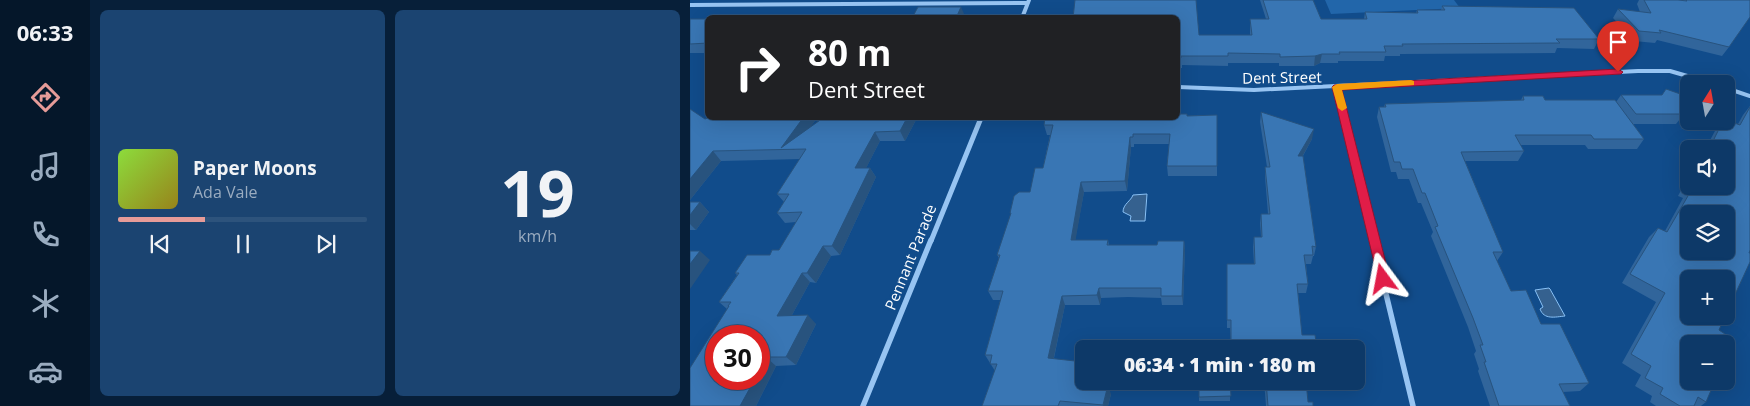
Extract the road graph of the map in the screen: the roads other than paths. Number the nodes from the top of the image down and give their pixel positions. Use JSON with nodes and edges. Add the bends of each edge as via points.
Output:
{"nodes":[{"id":1,"x":1028,"y":1,"type":"edge"},
{"id":2,"x":690,"y":5,"type":"edge"},
{"id":3,"x":1023,"y":15,"type":"edge"},
{"id":4,"x":1684,"y":75,"type":"edge"},
{"id":5,"x":1180,"y":87,"type":"edge"},
{"id":6,"x":1337,"y":87,"type":"junction"},
{"id":7,"x":1735,"y":91,"type":"edge"},
{"id":8,"x":1750,"y":96,"type":"edge"},
{"id":9,"x":980,"y":120,"type":"edge"},
{"id":10,"x":863,"y":406,"type":"edge"},
{"id":11,"x":1413,"y":406,"type":"edge"}],
"edges":[{"from":1,"to":2,"type":"street"},
{"from":1,"to":3,"type":"street"},
{"from":4,"to":6,"type":"street","name":"Dent Street","via":[[1670,71],[1638,71]]},
{"from":5,"to":6,"type":"street","name":"Dent Street","via":[[1254,90]]},
{"from":6,"to":11,"type":"street"},
{"from":7,"to":8,"type":"street"},
{"from":9,"to":10,"type":"street","name":"Pennant Parade"}]}
